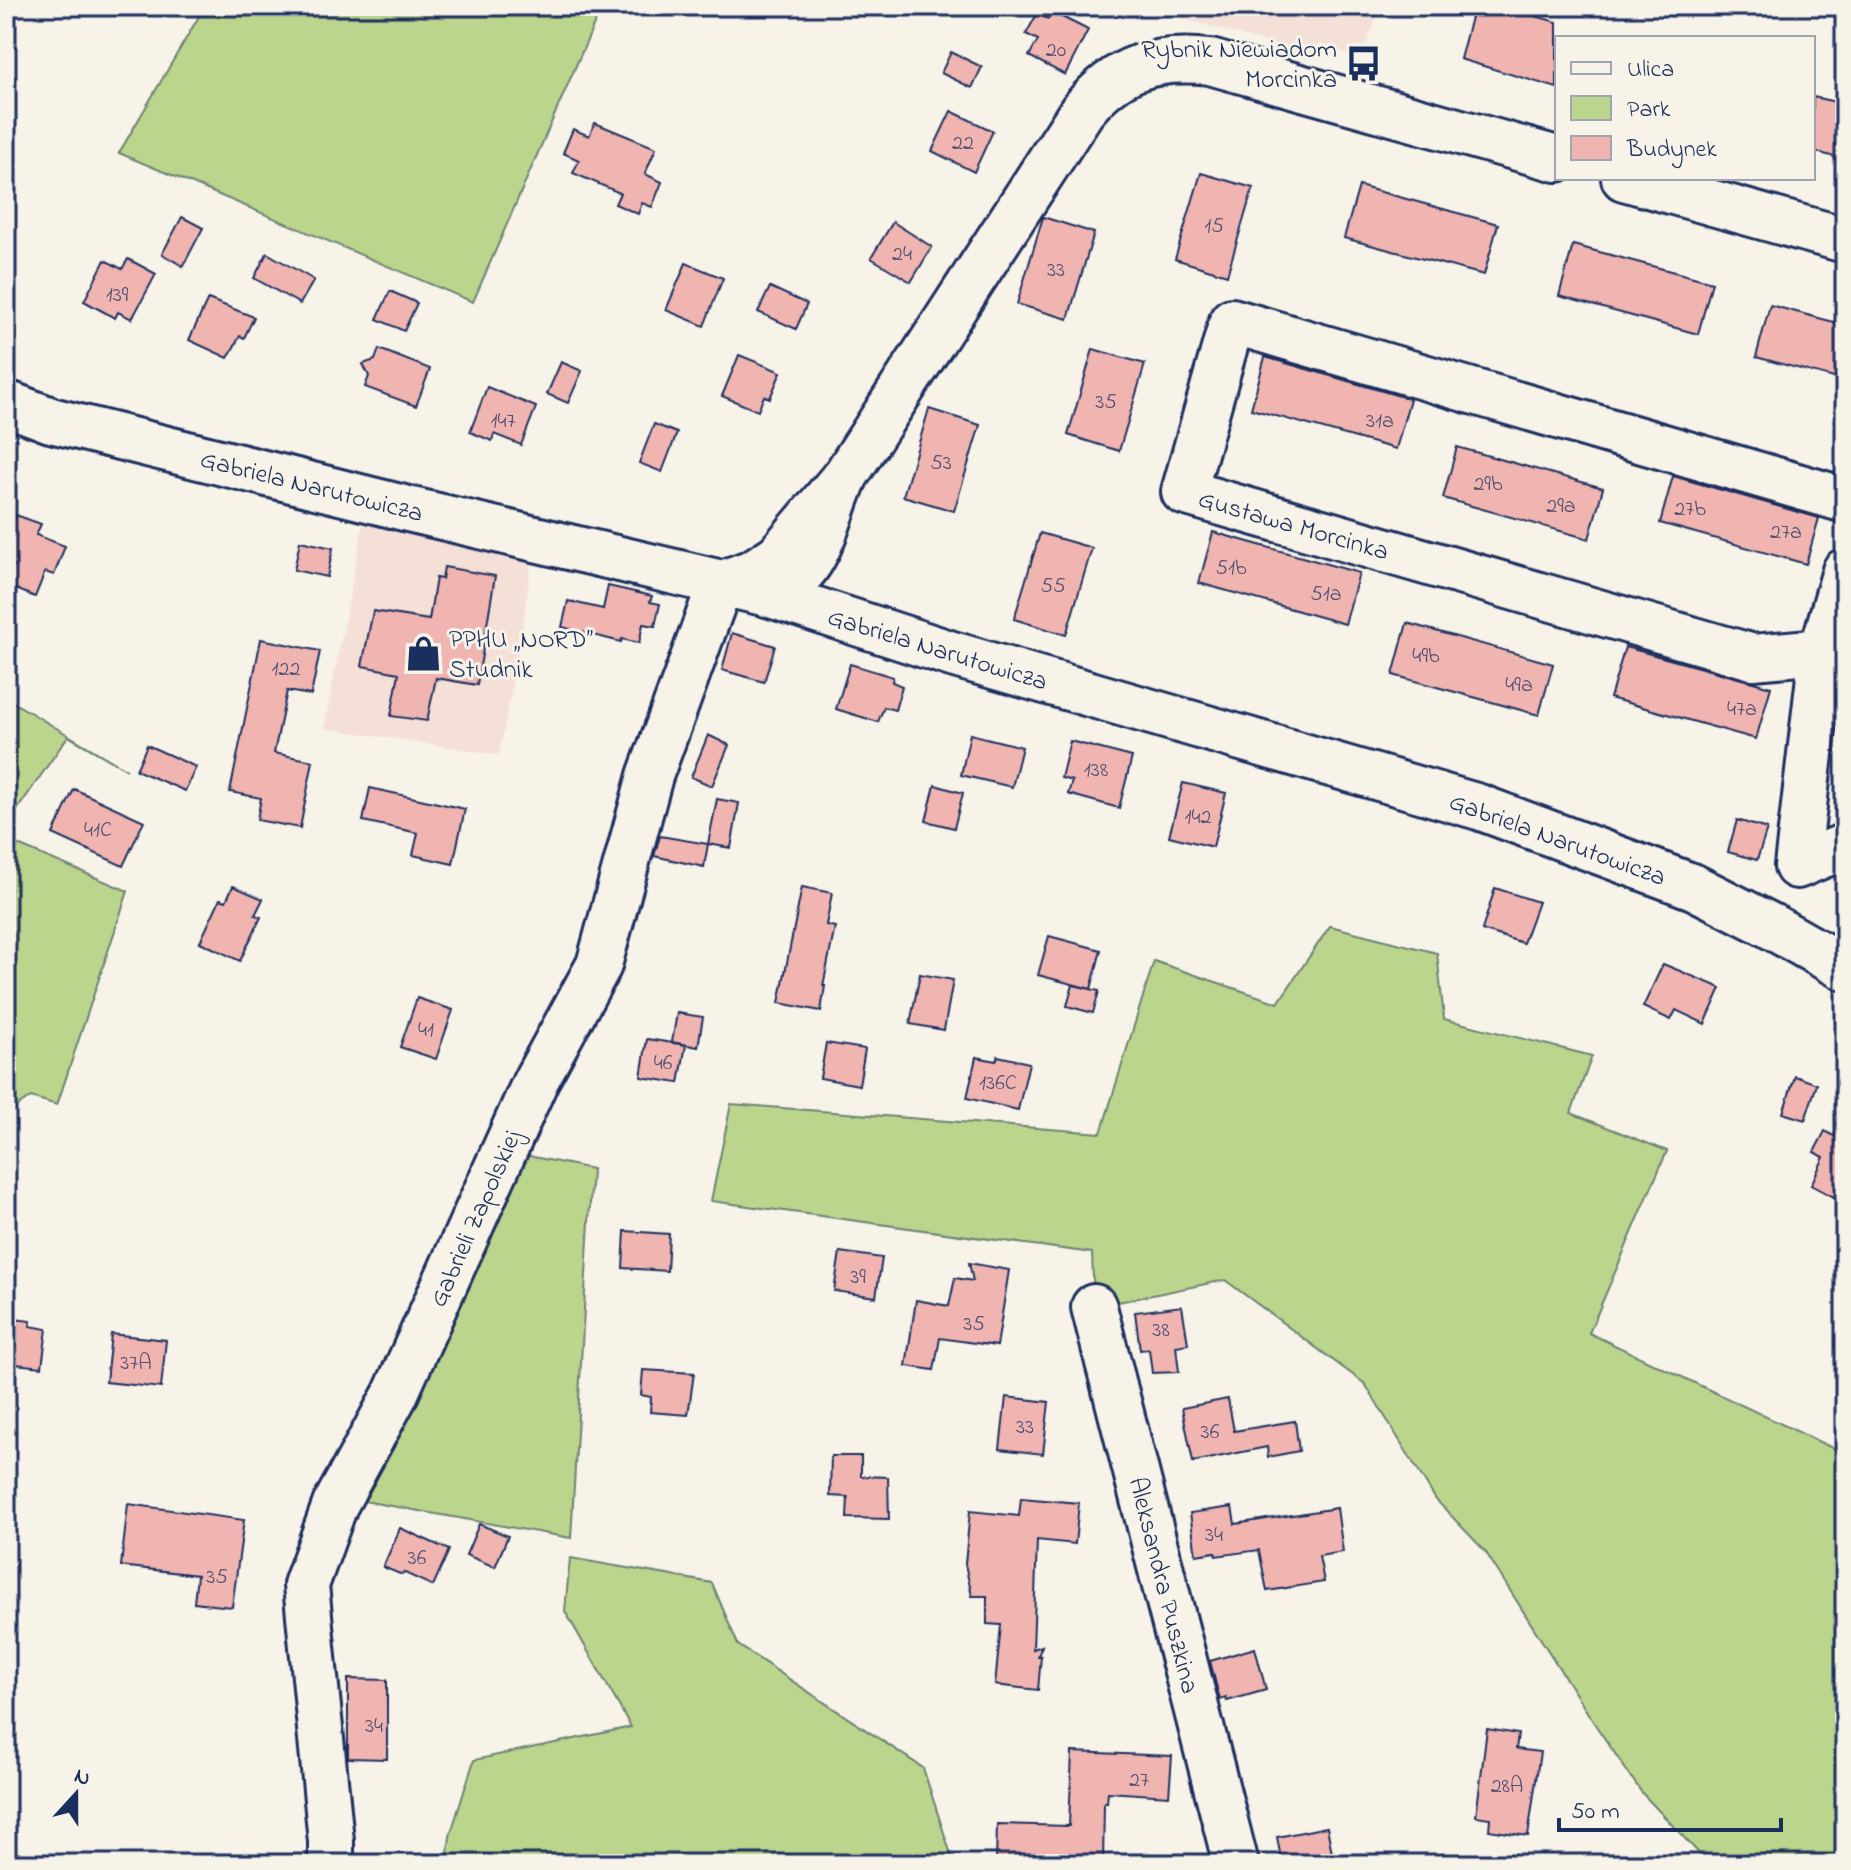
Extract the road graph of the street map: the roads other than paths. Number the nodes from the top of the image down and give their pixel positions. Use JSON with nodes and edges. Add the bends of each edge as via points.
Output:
{"nodes":[{"id":1,"x":1555,"y":158,"type":"edge"},
{"id":2,"x":1631,"y":180,"type":"edge"},
{"id":3,"x":1845,"y":240,"type":"edge"},
{"id":4,"x":6,"y":403,"type":"edge"},
{"id":5,"x":1845,"y":500,"type":"edge"},
{"id":6,"x":787,"y":569,"type":"junction"},
{"id":7,"x":1845,"y":571,"type":"edge"},
{"id":8,"x":723,"y":583,"type":"junction"},
{"id":9,"x":1822,"y":651,"type":"junction"},
{"id":10,"x":1845,"y":846,"type":"edge"},
{"id":11,"x":1845,"y":968,"type":"edge"},
{"id":12,"x":1094,"y":1307,"type":"dead end"},
{"id":13,"x":331,"y":1864,"type":"edge"},
{"id":14,"x":1236,"y":1864,"type":"edge"}],
"edges":[{"from":1,"to":6,"type":"street","via":[[1210,62],[1166,61],[1128,72],[1082,111]]},
{"from":2,"to":3,"type":"street"},
{"from":4,"to":8,"type":"street","name":"Gabriela Narutowicza","via":[[51,420]]},
{"from":5,"to":9,"type":"street","name":"Gustawa Morcinka","via":[[1232,321],[1184,492],[1753,657]]},
{"from":6,"to":8,"type":"street","name":"Gabriela Narutowicza"},
{"from":6,"to":11,"type":"street","name":"Gabriela Narutowicza","via":[[830,615],[1479,807],[1694,887]]},
{"from":7,"to":9,"type":"street"},
{"from":8,"to":13,"type":"street","name":"Gabrieli Zapolskiej","via":[[650,776],[599,965],[536,1080],[395,1395],[335,1505],[306,1585]]},
{"from":9,"to":10,"type":"street","via":[[1797,866]]},
{"from":12,"to":14,"type":"street","name":"Aleksandra Puszkina"}]}
